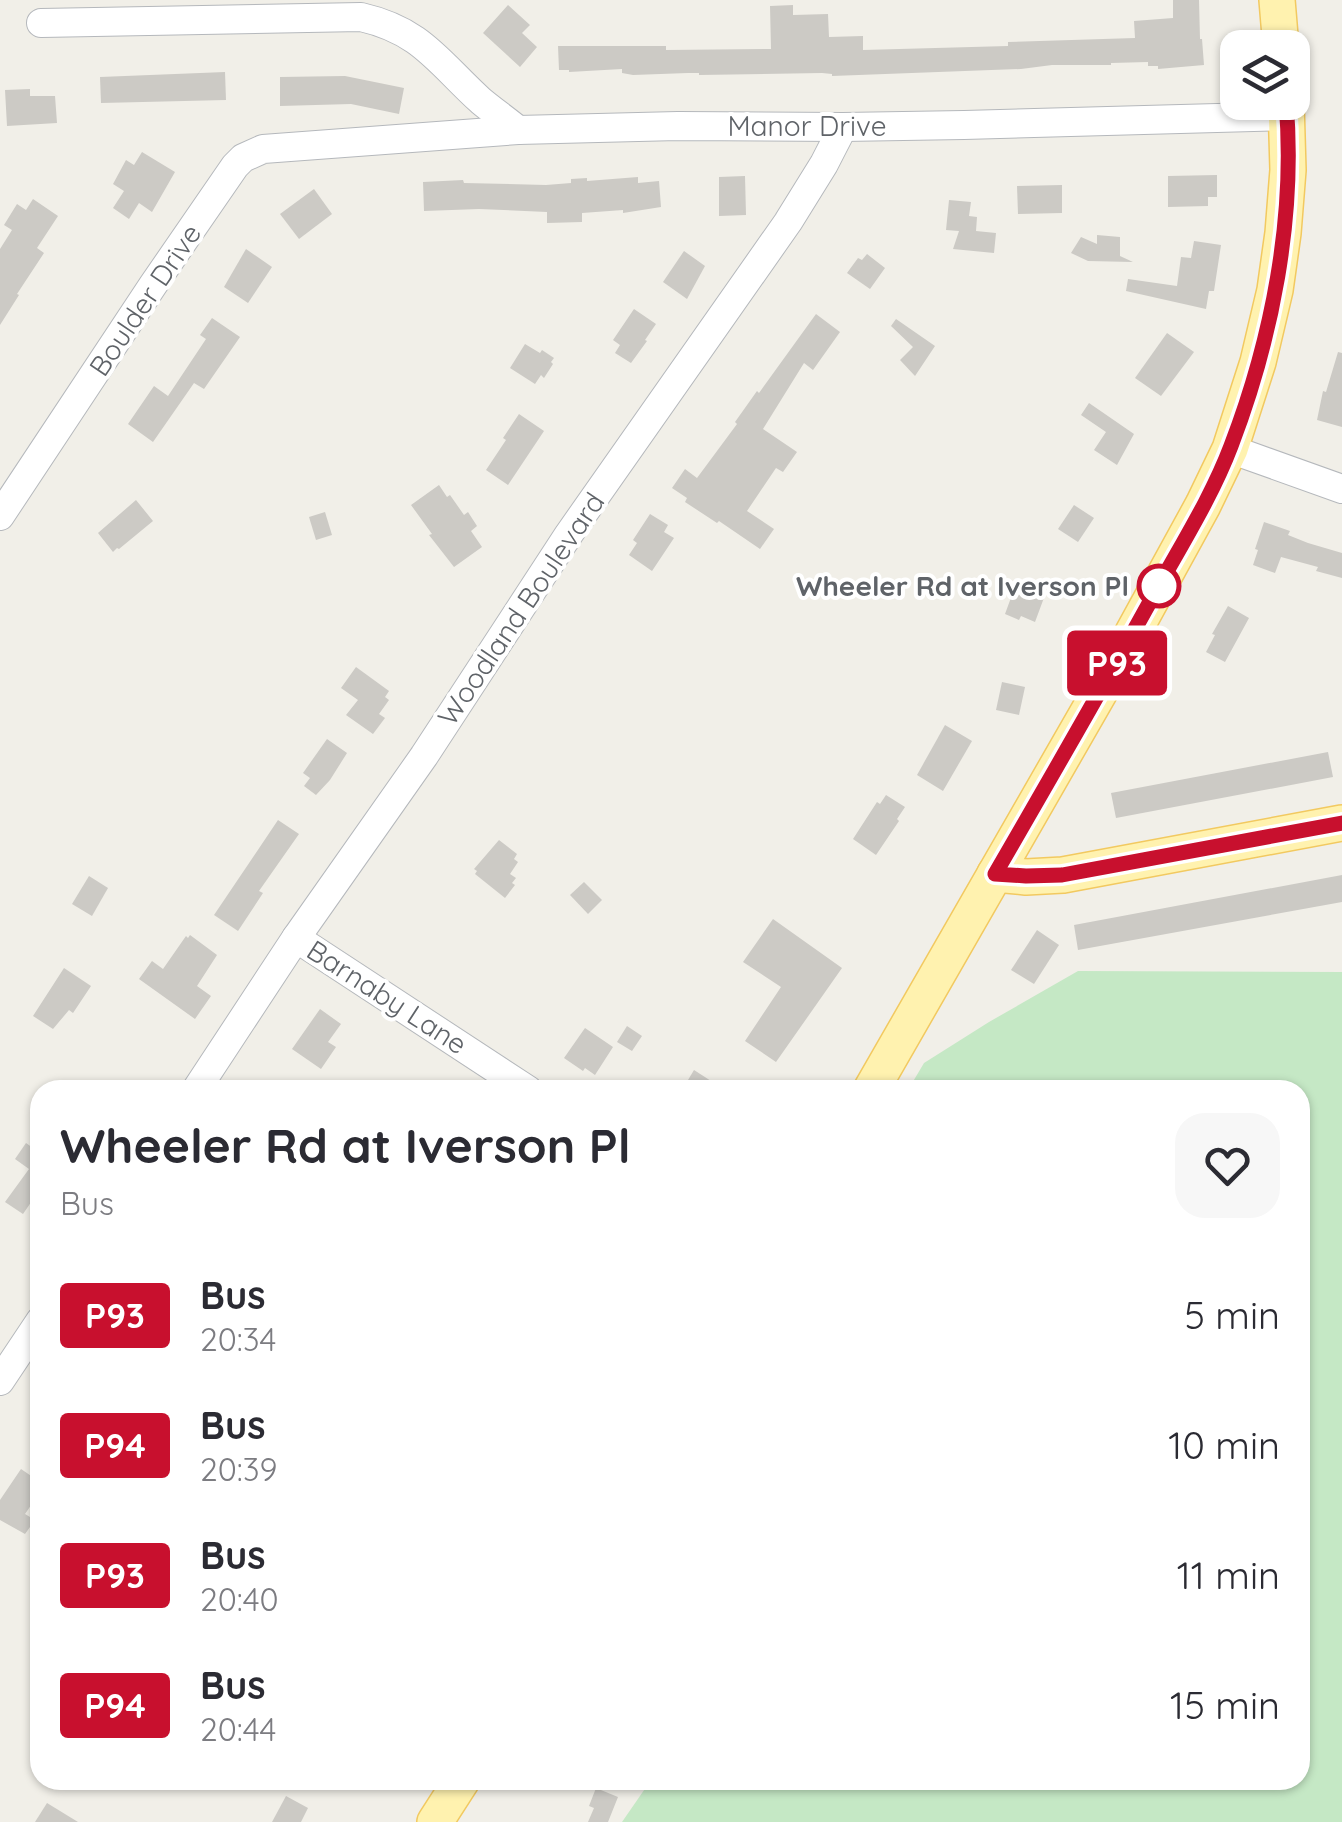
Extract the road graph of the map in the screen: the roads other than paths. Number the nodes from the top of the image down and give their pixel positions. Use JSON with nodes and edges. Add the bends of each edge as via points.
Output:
{"nodes":[{"id":1,"x":1276,"y":0,"type":"edge"},
{"id":2,"x":41,"y":23,"type":"dead end"},
{"id":3,"x":1279,"y":30,"type":"edge"},
{"id":4,"x":1220,"y":112,"type":"edge"},
{"id":5,"x":1286,"y":120,"type":"edge"},
{"id":6,"x":843,"y":127,"type":"junction"},
{"id":7,"x":518,"y":130,"type":"junction"},
{"id":8,"x":328,"y":146,"type":"joint"},
{"id":9,"x":1230,"y":449,"type":"junction"},
{"id":10,"x":1342,"y":489,"type":"edge"},
{"id":11,"x":0,"y":516,"type":"edge"},
{"id":12,"x":1342,"y":823,"type":"edge"},
{"id":13,"x":995,"y":874,"type":"junction"},
{"id":14,"x":296,"y":938,"type":"junction"},
{"id":15,"x":203,"y":1080,"type":"edge"},
{"id":16,"x":513,"y":1080,"type":"edge"},
{"id":17,"x":876,"y":1080,"type":"edge"},
{"id":18,"x":30,"y":1336,"type":"edge"},
{"id":19,"x":0,"y":1382,"type":"edge"},
{"id":20,"x":456,"y":1790,"type":"edge"},
{"id":21,"x":435,"y":1822,"type":"edge"}],
"edges":[{"from":1,"to":3,"type":"main road"},
{"from":2,"to":7,"type":"street","via":[[374,20],[434,53]]},
{"from":4,"to":6,"type":"street","name":"Manor Drive"},
{"from":5,"to":9,"type":"main road","via":[[1275,290]]},
{"from":6,"to":7,"type":"street","name":"Manor Drive"},
{"from":6,"to":14,"type":"street","name":"Woodland Boulevard","via":[[788,222]]},
{"from":7,"to":8,"type":"street","name":"Manor Drive"},
{"from":8,"to":11,"type":"street","name":"Boulder Drive","via":[[263,149],[235,166]]},
{"from":9,"to":10,"type":"street"},
{"from":9,"to":13,"type":"main road"},
{"from":12,"to":13,"type":"main road","via":[[1062,875]]},
{"from":13,"to":17,"type":"main road"},
{"from":14,"to":15,"type":"street","name":"Woodland Boulevard"},
{"from":14,"to":16,"type":"street","name":"Barnaby Lane"},
{"from":18,"to":19,"type":"street"},
{"from":20,"to":21,"type":"main road"}]}
